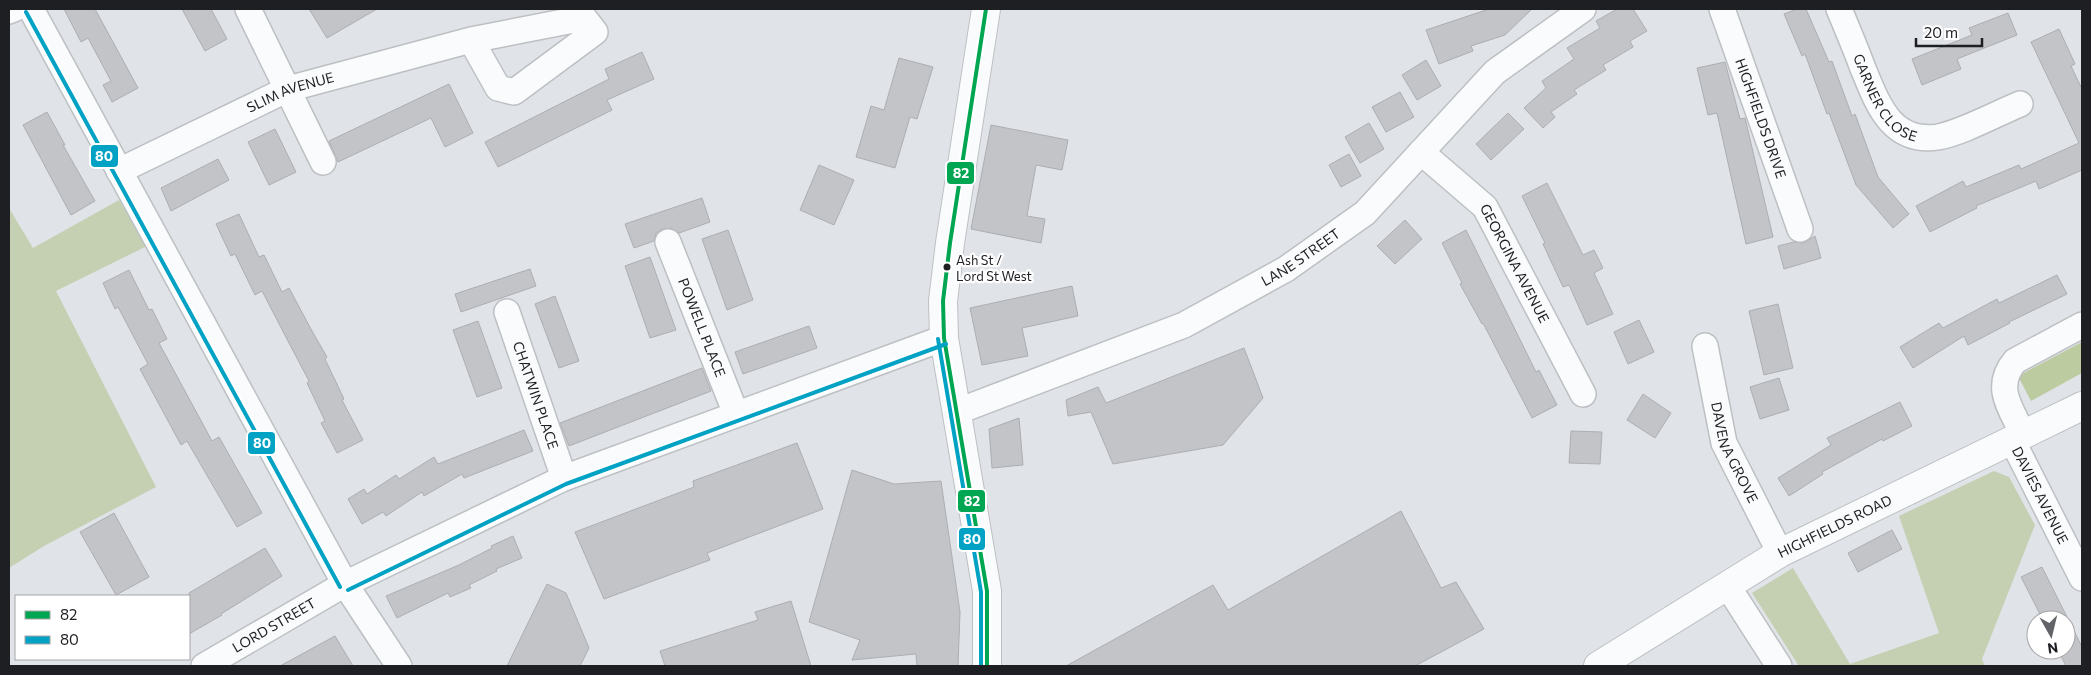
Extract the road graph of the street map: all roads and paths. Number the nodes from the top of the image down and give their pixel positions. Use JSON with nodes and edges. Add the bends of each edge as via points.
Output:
{"nodes":[{"id":1,"x":14,"y":9,"type":"edge"},
{"id":2,"x":32,"y":9,"type":"edge"},
{"id":3,"x":248,"y":9,"type":"edge"},
{"id":4,"x":986,"y":9,"type":"edge"},
{"id":5,"x":1583,"y":9,"type":"edge"},
{"id":6,"x":1722,"y":9,"type":"edge"},
{"id":7,"x":1839,"y":9,"type":"edge"},
{"id":8,"x":9,"y":11,"type":"edge"},
{"id":9,"x":471,"y":40,"type":"dead end"},
{"id":10,"x":288,"y":89,"type":"junction"},
{"id":11,"x":2020,"y":104,"type":"dead end"},
{"id":12,"x":1421,"y":152,"type":"junction"},
{"id":13,"x":324,"y":162,"type":"dead end"},
{"id":14,"x":119,"y":171,"type":"junction"},
{"id":15,"x":1800,"y":229,"type":"dead end"},
{"id":16,"x":668,"y":242,"type":"dead end"},
{"id":17,"x":507,"y":312,"type":"dead end"},
{"id":18,"x":2082,"y":324,"type":"edge"},
{"id":19,"x":944,"y":338,"type":"junction"},
{"id":20,"x":1706,"y":346,"type":"dead end"},
{"id":21,"x":1583,"y":394,"type":"dead end"},
{"id":22,"x":2082,"y":406,"type":"edge"},
{"id":23,"x":956,"y":412,"type":"junction"},
{"id":24,"x":736,"y":414,"type":"junction"},
{"id":25,"x":2018,"y":437,"type":"junction"},
{"id":26,"x":564,"y":478,"type":"junction"},
{"id":27,"x":1780,"y":553,"type":"junction"},
{"id":28,"x":2082,"y":578,"type":"edge"},
{"id":29,"x":345,"y":584,"type":"junction"},
{"id":30,"x":1727,"y":585,"type":"junction"},
{"id":31,"x":204,"y":666,"type":"edge"},
{"id":32,"x":399,"y":666,"type":"edge"},
{"id":33,"x":987,"y":666,"type":"edge"},
{"id":34,"x":1598,"y":666,"type":"edge"},
{"id":35,"x":1779,"y":666,"type":"edge"}],
"edges":[{"from":1,"to":8,"type":"street"},
{"from":2,"to":14,"type":"street"},
{"from":3,"to":10,"type":"street"},
{"from":4,"to":19,"type":"main road","via":[[950,244],[943,301]]},
{"from":5,"to":12,"type":"street","name":"LANE STREET","via":[[1495,72]]},
{"from":6,"to":15,"type":"street","name":"HIGHFIELDS DRIVE"},
{"from":7,"to":11,"type":"street","name":"GARNER CLOSE","via":[[1884,114],[1900,129],[1919,137],[1940,137]]},
{"from":9,"to":10,"type":"street","name":"SLIM AVENUE"},
{"from":10,"to":13,"type":"street"},
{"from":10,"to":14,"type":"street","name":"SLIM AVENUE"},
{"from":12,"to":21,"type":"street","name":"GEORGINA AVENUE","via":[[1485,207]]},
{"from":12,"to":23,"type":"street","name":"LANE STREET","via":[[1365,213],[1277,274],[1184,325]]},
{"from":14,"to":29,"type":"street"},
{"from":16,"to":24,"type":"street","name":"POWELL PLACE"},
{"from":17,"to":26,"type":"street","name":"CHATWIN PLACE"},
{"from":18,"to":25,"type":"street","name":"DAVIES AVENUE","via":[[2015,361],[2009,369],[2005,392]]},
{"from":19,"to":23,"type":"main road"},
{"from":19,"to":24,"type":"street","name":"LORD STREET"},
{"from":20,"to":27,"type":"street","name":"DAVENA GROVE","via":[[1724,443]]},
{"from":22,"to":25,"type":"main road","name":"HIGHFIELDS ROAD"},
{"from":23,"to":33,"type":"main road","via":[[987,591]]},
{"from":24,"to":26,"type":"street","name":"LORD STREET"},
{"from":25,"to":27,"type":"main road","name":"HIGHFIELDS ROAD"},
{"from":25,"to":28,"type":"street","name":"DAVIES AVENUE"},
{"from":26,"to":29,"type":"street","name":"LORD STREET"},
{"from":27,"to":30,"type":"main road","name":"HIGHFIELDS ROAD"},
{"from":29,"to":31,"type":"street","name":"LORD STREET"},
{"from":29,"to":32,"type":"street"},
{"from":30,"to":34,"type":"main road","name":"HIGHFIELDS ROAD"},
{"from":30,"to":35,"type":"street"}]}
